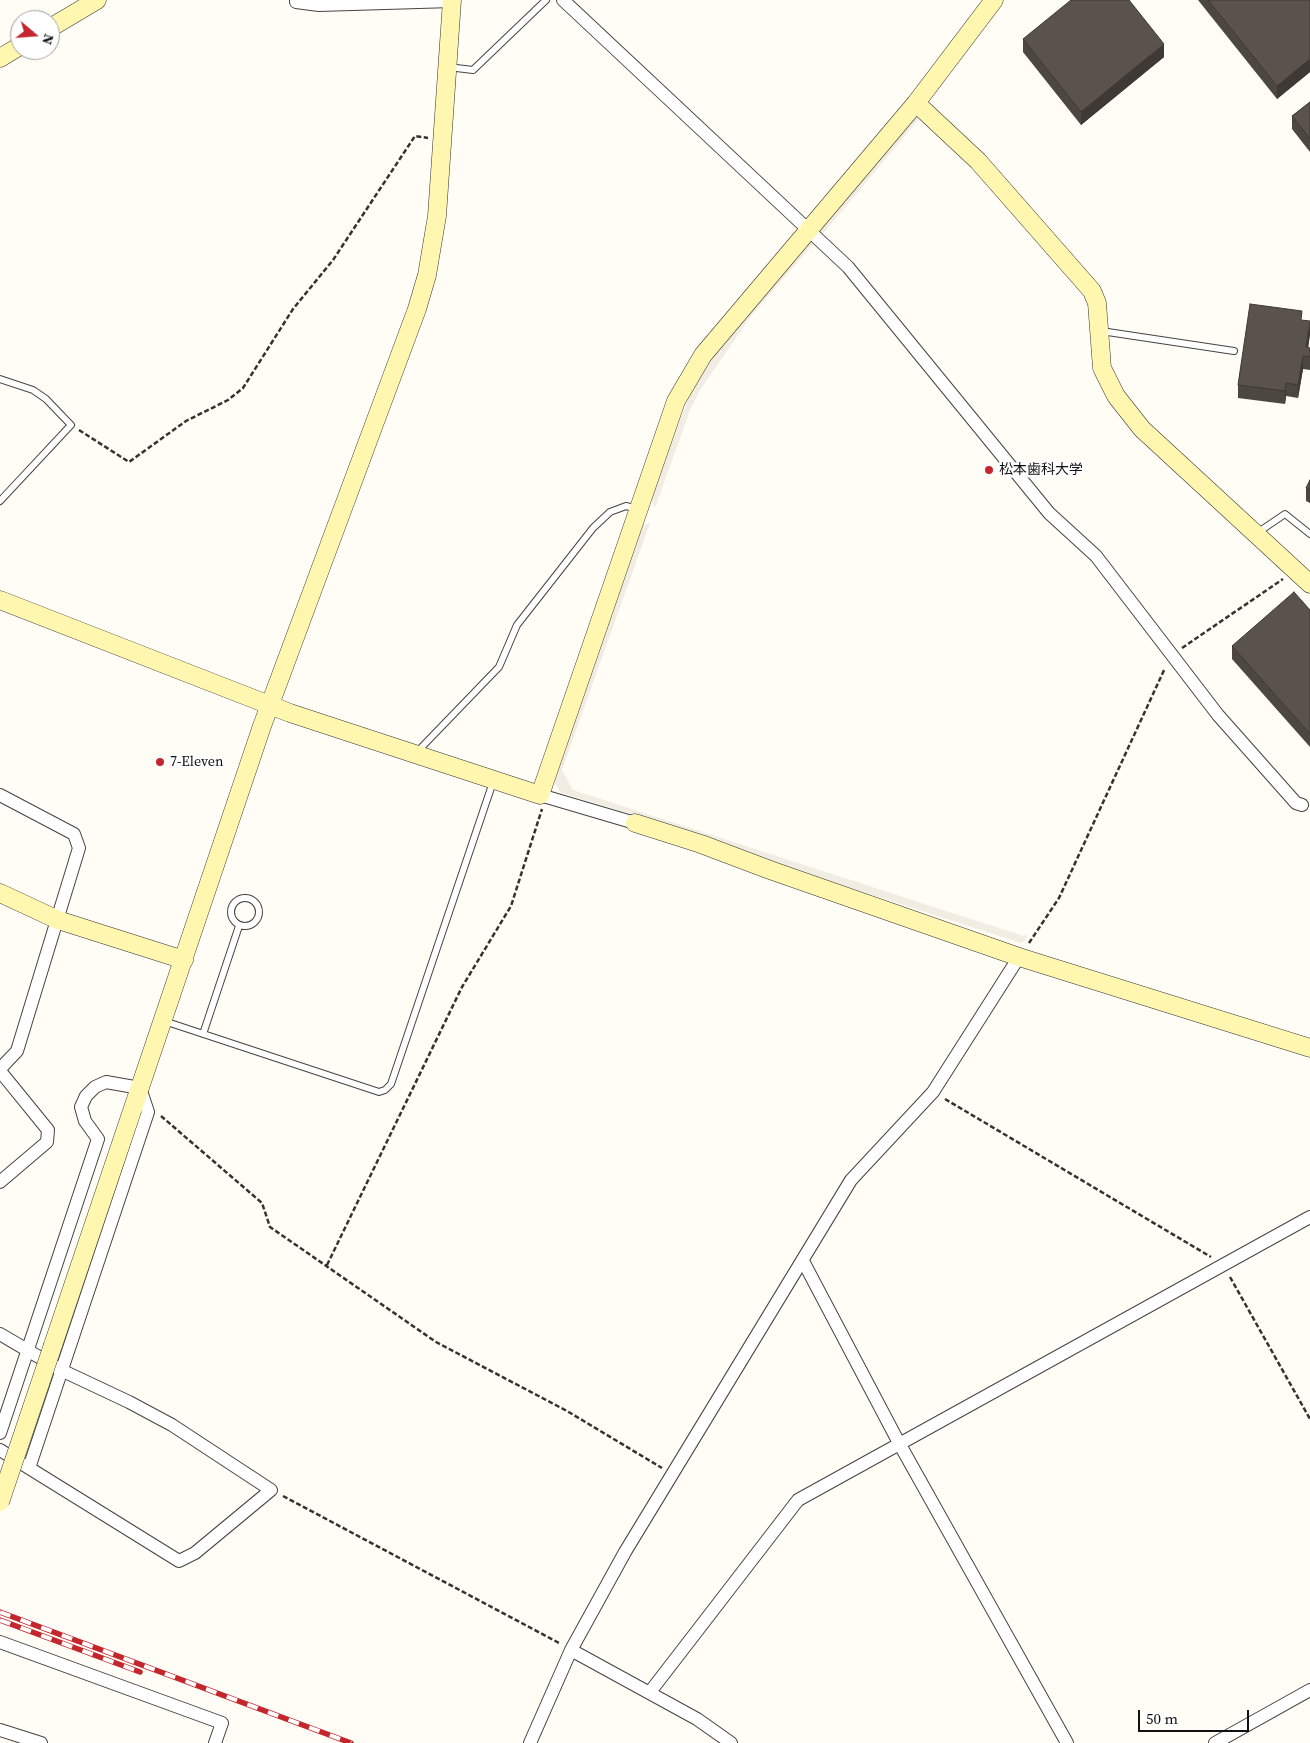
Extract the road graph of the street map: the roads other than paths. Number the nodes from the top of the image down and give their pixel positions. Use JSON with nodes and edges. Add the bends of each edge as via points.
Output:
{"nodes":[{"id":1,"x":97,"y":0,"type":"edge"},
{"id":2,"x":296,"y":0,"type":"edge"},
{"id":3,"x":452,"y":0,"type":"edge"},
{"id":4,"x":546,"y":0,"type":"edge"},
{"id":5,"x":563,"y":0,"type":"edge"},
{"id":6,"x":994,"y":0,"type":"edge"},
{"id":7,"x":60,"y":22,"type":"edge"},
{"id":8,"x":448,"y":67,"type":"junction"},
{"id":9,"x":916,"y":103,"type":"junction"},
{"id":10,"x":808,"y":229,"type":"junction"},
{"id":11,"x":1100,"y":331,"type":"junction"},
{"id":12,"x":1234,"y":351,"type":"dead end"},
{"id":13,"x":0,"y":379,"type":"edge"},
{"id":14,"x":0,"y":501,"type":"edge"},
{"id":15,"x":639,"y":509,"type":"junction"},
{"id":16,"x":1256,"y":534,"type":"junction"},
{"id":17,"x":1310,"y":534,"type":"edge"},
{"id":18,"x":1310,"y":584,"type":"edge"},
{"id":19,"x":0,"y":600,"type":"edge"},
{"id":20,"x":270,"y":704,"type":"junction"},
{"id":21,"x":414,"y":756,"type":"junction"},
{"id":22,"x":494,"y":781,"type":"junction"},
{"id":23,"x":0,"y":795,"type":"edge"},
{"id":24,"x":540,"y":795,"type":"junction"},
{"id":25,"x":1302,"y":805,"type":"dead end"},
{"id":26,"x":635,"y":823,"type":"joint"},
{"id":27,"x":0,"y":894,"type":"edge"},
{"id":28,"x":58,"y":920,"type":"junction"},
{"id":29,"x":239,"y":926,"type":"junction"},
{"id":30,"x":1019,"y":956,"type":"junction"},
{"id":31,"x":184,"y":960,"type":"junction"},
{"id":32,"x":163,"y":1021,"type":"junction"},
{"id":33,"x":203,"y":1034,"type":"junction"},
{"id":34,"x":1310,"y":1048,"type":"edge"},
{"id":35,"x":0,"y":1070,"type":"edge"},
{"id":36,"x":140,"y":1088,"type":"junction"},
{"id":37,"x":0,"y":1182,"type":"edge"},
{"id":38,"x":1310,"y":1218,"type":"edge"},
{"id":39,"x":803,"y":1261,"type":"junction"},
{"id":40,"x":0,"y":1334,"type":"edge"},
{"id":41,"x":29,"y":1350,"type":"junction"},
{"id":42,"x":61,"y":1370,"type":"junction"},
{"id":43,"x":0,"y":1433,"type":"edge"},
{"id":44,"x":899,"y":1443,"type":"junction"},
{"id":45,"x":0,"y":1450,"type":"edge"},
{"id":46,"x":29,"y":1468,"type":"junction"},
{"id":47,"x":0,"y":1502,"type":"edge"},
{"id":48,"x":0,"y":1642,"type":"edge"},
{"id":49,"x":571,"y":1650,"type":"junction"},
{"id":50,"x":1310,"y":1690,"type":"edge"},
{"id":51,"x":650,"y":1692,"type":"junction"},
{"id":52,"x":0,"y":1730,"type":"edge"},
{"id":53,"x":41,"y":1743,"type":"edge"},
{"id":54,"x":215,"y":1743,"type":"edge"},
{"id":55,"x":530,"y":1743,"type":"edge"},
{"id":56,"x":731,"y":1743,"type":"edge"},
{"id":57,"x":1067,"y":1743,"type":"edge"},
{"id":58,"x":1215,"y":1743,"type":"edge"}],
"edges":[{"from":1,"to":7,"type":"street"},
{"from":2,"to":3,"type":"street","via":[[319,5]]},
{"from":3,"to":8,"type":"street"},
{"from":4,"to":8,"type":"lane","via":[[474,70]]},
{"from":5,"to":10,"type":"street"},
{"from":6,"to":9,"type":"street"},
{"from":8,"to":20,"type":"street","via":[[433,240],[417,309]]},
{"from":9,"to":10,"type":"street"},
{"from":9,"to":11,"type":"street","via":[[978,161],[1092,291],[1097,303]]},
{"from":10,"to":15,"type":"street","via":[[699,363],[676,401]]},
{"from":10,"to":25,"type":"street","via":[[848,267],[1049,513],[1096,556],[1218,714],[1296,803]]},
{"from":11,"to":12,"type":"lane"},
{"from":11,"to":16,"type":"street","via":[[1102,368],[1116,396],[1142,429]]},
{"from":13,"to":14,"type":"lane","via":[[46,398],[70,425]]},
{"from":15,"to":21,"type":"lane","via":[[626,506],[610,512],[593,528],[517,625],[499,667]]},
{"from":15,"to":24,"type":"street"},
{"from":16,"to":17,"type":"lane","via":[[1285,514]]},
{"from":16,"to":18,"type":"street"},
{"from":19,"to":20,"type":"street"},
{"from":20,"to":21,"type":"street"},
{"from":20,"to":31,"type":"street"},
{"from":21,"to":22,"type":"street"},
{"from":22,"to":24,"type":"street"},
{"from":22,"to":33,"type":"lane","via":[[391,1084],[386,1090],[379,1092]]},
{"from":23,"to":28,"type":"street","via":[[74,834],[79,848]]},
{"from":24,"to":26,"type":"street"},
{"from":26,"to":30,"type":"street"},
{"from":27,"to":28,"type":"street"},
{"from":28,"to":31,"type":"street"},
{"from":28,"to":35,"type":"street","via":[[17,1051]]},
{"from":29,"to":29,"type":"lane","via":[[232,919],[231,909],[236,901],[250,898],[259,908],[258,917],[253,925]]},
{"from":29,"to":33,"type":"lane"},
{"from":30,"to":34,"type":"street"},
{"from":30,"to":39,"type":"street","via":[[933,1092],[851,1180]]},
{"from":31,"to":32,"type":"street"},
{"from":32,"to":33,"type":"lane"},
{"from":32,"to":36,"type":"street"},
{"from":35,"to":37,"type":"street","via":[[48,1130],[47,1142]]},
{"from":36,"to":41,"type":"street","via":[[106,1082],[95,1087],[81,1107],[85,1121],[98,1139]]},
{"from":36,"to":42,"type":"street","via":[[148,1112]]},
{"from":36,"to":47,"type":"street","bridge":true},
{"from":38,"to":44,"type":"street"},
{"from":39,"to":44,"type":"street"},
{"from":39,"to":49,"type":"street","via":[[625,1552]]},
{"from":40,"to":41,"type":"street"},
{"from":41,"to":42,"type":"street"},
{"from":41,"to":43,"type":"street"},
{"from":42,"to":46,"type":"street"},
{"from":42,"to":46,"type":"street","via":[[172,1426],[271,1490],[195,1553],[178,1562]]},
{"from":44,"to":51,"type":"street","via":[[798,1500]]},
{"from":44,"to":57,"type":"street"},
{"from":45,"to":46,"type":"street"},
{"from":48,"to":54,"type":"street","via":[[222,1723]]},
{"from":49,"to":51,"type":"street"},
{"from":49,"to":55,"type":"street"},
{"from":50,"to":58,"type":"street"},
{"from":51,"to":56,"type":"street"},
{"from":52,"to":53,"type":"street"}]}
